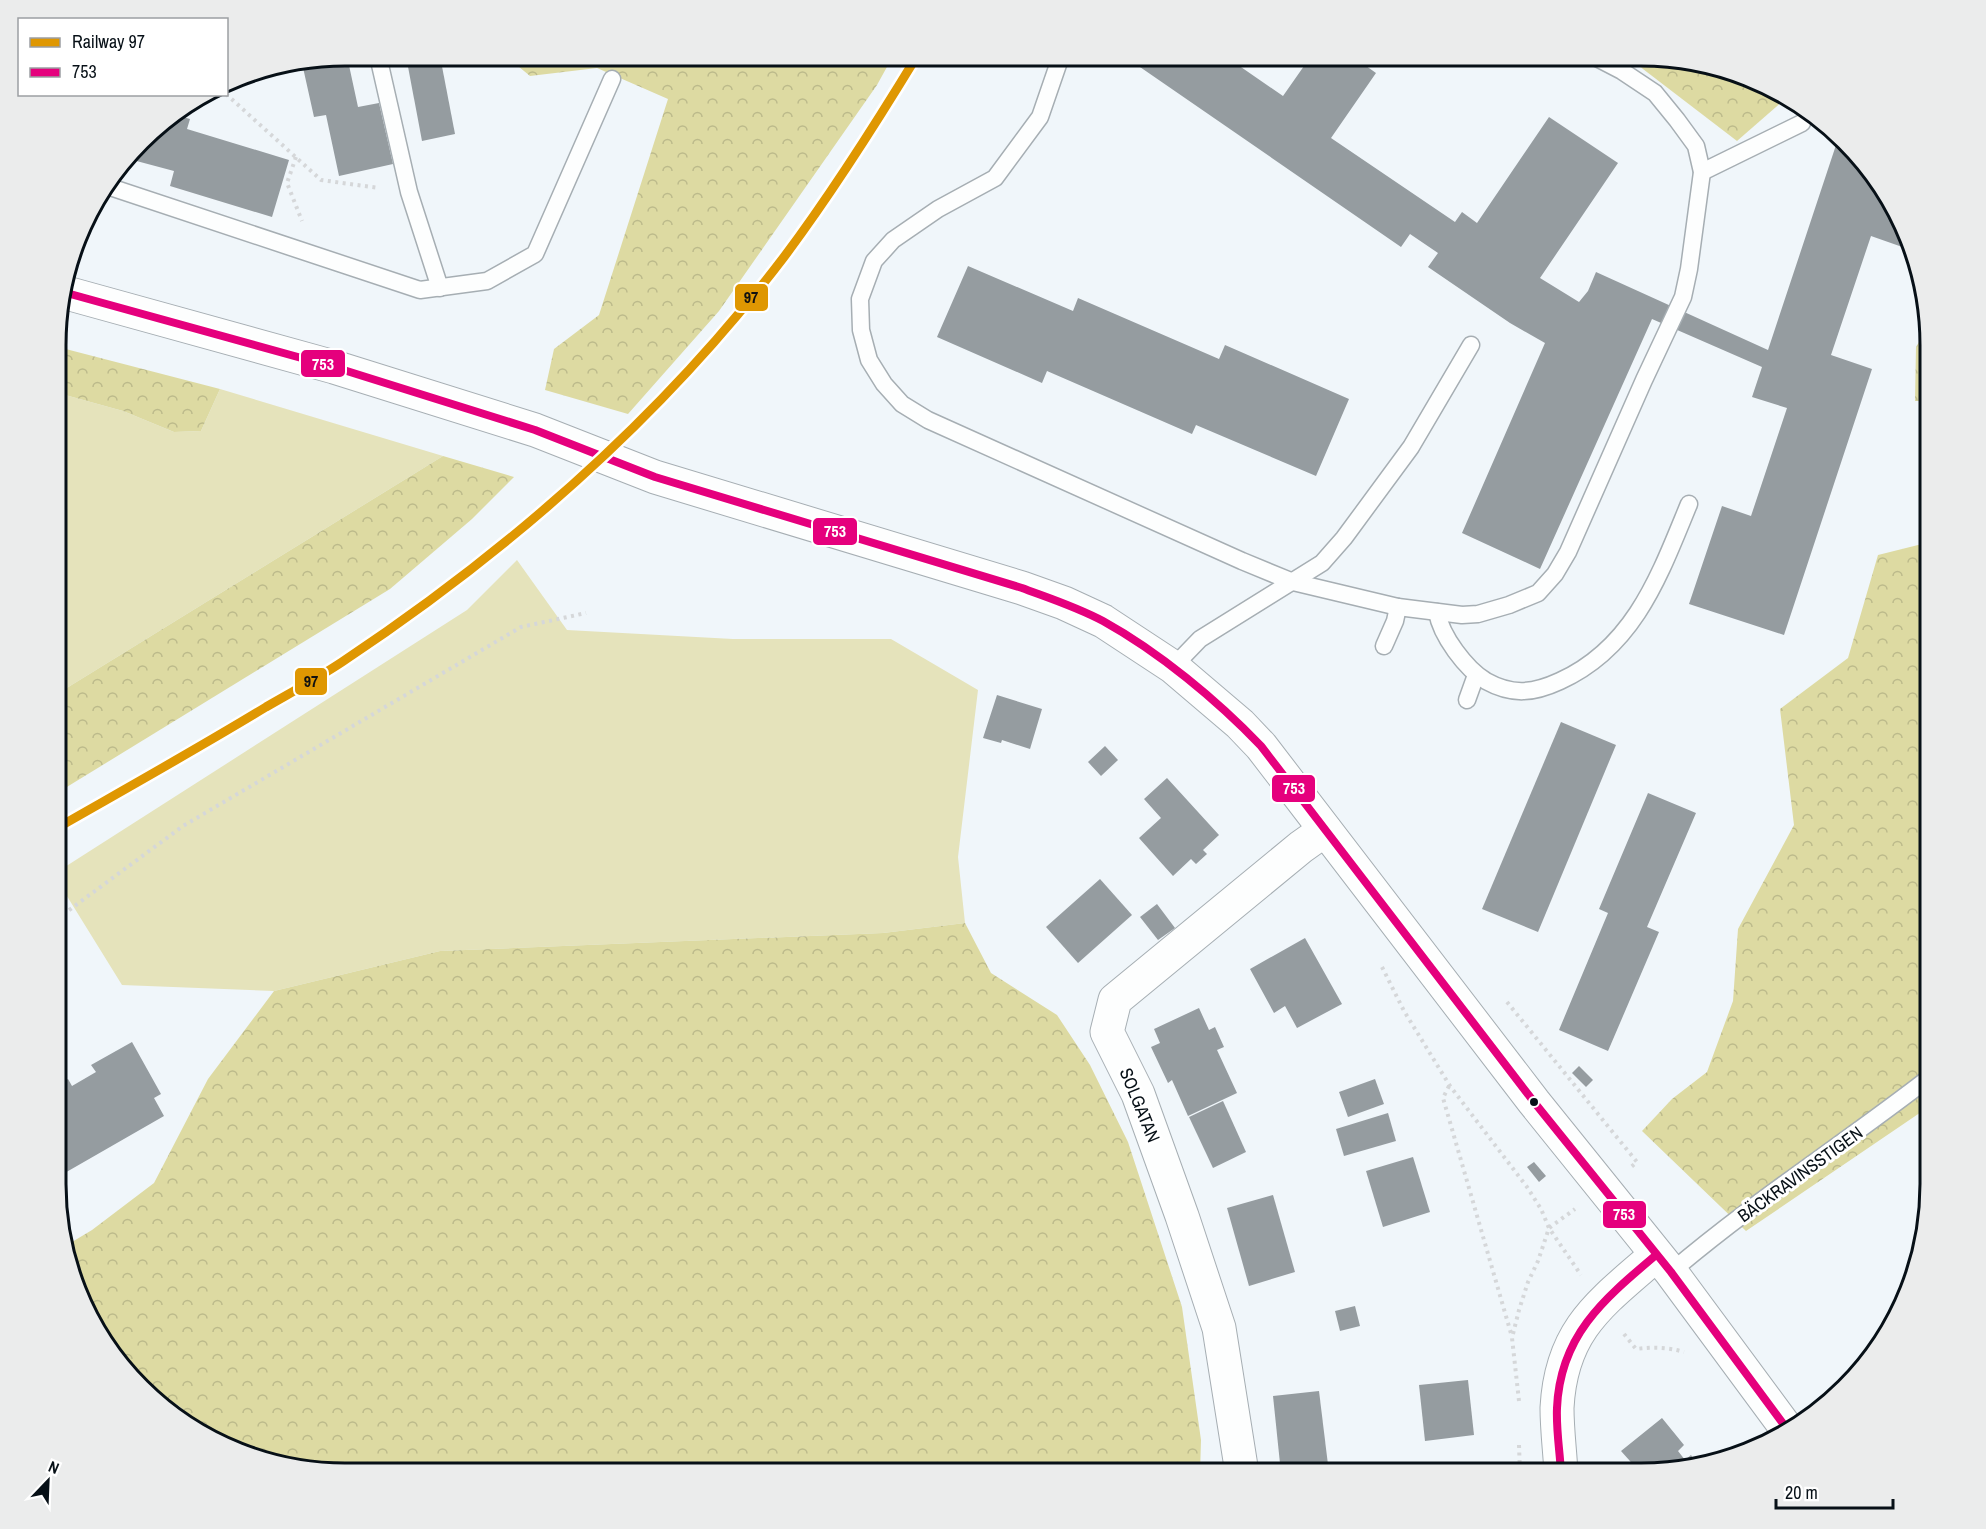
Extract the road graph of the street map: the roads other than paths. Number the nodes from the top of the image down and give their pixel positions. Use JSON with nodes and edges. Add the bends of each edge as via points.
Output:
{"nodes":[{"id":1,"x":380,"y":66,"type":"edge"},
{"id":2,"x":1058,"y":66,"type":"edge"},
{"id":3,"x":1612,"y":66,"type":"edge"},
{"id":4,"x":612,"y":79,"type":"dead end"},
{"id":5,"x":1802,"y":123,"type":"dead end"},
{"id":6,"x":1702,"y":172,"type":"junction"},
{"id":7,"x":114,"y":188,"type":"edge"},
{"id":8,"x":440,"y":288,"type":"junction"},
{"id":9,"x":70,"y":294,"type":"edge"},
{"id":10,"x":1471,"y":345,"type":"dead end"},
{"id":11,"x":1689,"y":504,"type":"dead end"},
{"id":12,"x":1293,"y":582,"type":"junction"},
{"id":13,"x":1398,"y":607,"type":"junction"},
{"id":14,"x":1437,"y":612,"type":"junction"},
{"id":15,"x":1384,"y":646,"type":"dead end"},
{"id":16,"x":1173,"y":667,"type":"junction"},
{"id":17,"x":1476,"y":675,"type":"junction"},
{"id":18,"x":1467,"y":700,"type":"dead end"},
{"id":19,"x":1325,"y":830,"type":"junction"},
{"id":20,"x":1920,"y":1085,"type":"edge"},
{"id":21,"x":1664,"y":1263,"type":"junction"},
{"id":22,"x":1783,"y":1424,"type":"edge"},
{"id":23,"x":1240,"y":1463,"type":"edge"},
{"id":24,"x":1560,"y":1463,"type":"edge"}],
"edges":[{"from":1,"to":8,"type":"lane","via":[[409,192]]},
{"from":2,"to":12,"type":"lane","via":[[1040,117],[995,178],[929,215],[893,240],[874,261],[860,299],[861,330],[869,360],[902,404],[928,420]]},
{"from":3,"to":6,"type":"lane","via":[[1655,93],[1696,146]]},
{"from":4,"to":8,"type":"lane","via":[[535,254],[487,281]]},
{"from":5,"to":6,"type":"lane"},
{"from":6,"to":14,"type":"lane","via":[[1683,297],[1555,574],[1538,593],[1509,605],[1478,614]]},
{"from":7,"to":8,"type":"lane","via":[[420,290]]},
{"from":9,"to":16,"type":"street","via":[[334,367],[535,430],[655,477],[1022,588],[1103,621]]},
{"from":10,"to":12,"type":"lane","via":[[1411,447],[1344,538],[1322,563]]},
{"from":11,"to":17,"type":"lane","via":[[1644,604],[1621,638],[1598,658],[1572,676],[1523,693],[1496,686]]},
{"from":12,"to":13,"type":"lane"},
{"from":12,"to":16,"type":"lane","via":[[1200,639]]},
{"from":13,"to":14,"type":"lane"},
{"from":13,"to":15,"type":"lane"},
{"from":14,"to":17,"type":"lane","via":[[1446,639]]},
{"from":16,"to":19,"type":"street","via":[[1261,746]]},
{"from":17,"to":18,"type":"lane"},
{"from":19,"to":21,"type":"street","via":[[1533,1102]]},
{"from":19,"to":23,"type":"street","name":"SOLGATAN","via":[[1115,1000],[1107,1032],[1138,1094],[1219,1328]]},
{"from":20,"to":21,"type":"lane","name":"BÄCKRAVINSSTIGEN","via":[[1708,1240]]},
{"from":21,"to":22,"type":"street"},
{"from":21,"to":24,"type":"street","via":[[1602,1305],[1573,1340],[1563,1365],[1557,1411]]}]}
